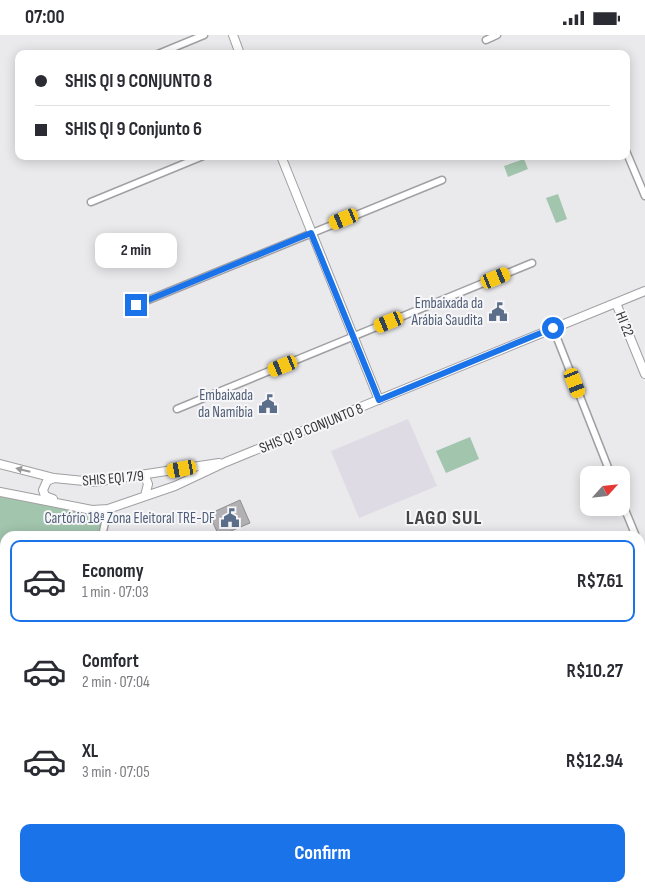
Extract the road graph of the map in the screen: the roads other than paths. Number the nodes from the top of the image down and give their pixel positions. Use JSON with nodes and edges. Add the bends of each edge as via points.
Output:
{"nodes":[{"id":1,"x":204,"y":35,"type":"edge"},
{"id":2,"x":233,"y":35,"type":"edge"},
{"id":3,"x":497,"y":35,"type":"edge"},
{"id":4,"x":486,"y":39,"type":"dead end"},
{"id":5,"x":168,"y":50,"type":"edge"},
{"id":6,"x":239,"y":50,"type":"edge"},
{"id":7,"x":193,"y":160,"type":"edge"},
{"id":8,"x":283,"y":160,"type":"edge"},
{"id":9,"x":630,"y":160,"type":"edge"},
{"id":10,"x":442,"y":180,"type":"dead end"},
{"id":11,"x":645,"y":196,"type":"edge"},
{"id":12,"x":91,"y":202,"type":"dead end"},
{"id":13,"x":311,"y":233,"type":"junction"},
{"id":14,"x":532,"y":263,"type":"dead end"},
{"id":15,"x":645,"y":291,"type":"edge"},
{"id":16,"x":616,"y":303,"type":"junction"},
{"id":17,"x":136,"y":305,"type":"dead end"},
{"id":18,"x":553,"y":328,"type":"junction"},
{"id":19,"x":354,"y":337,"type":"junction"},
{"id":20,"x":645,"y":374,"type":"edge"},
{"id":21,"x":379,"y":400,"type":"junction"},
{"id":22,"x":177,"y":409,"type":"dead end"},
{"id":23,"x":226,"y":462,"type":"junction"},
{"id":24,"x":0,"y":464,"type":"edge"},
{"id":25,"x":607,"y":466,"type":"edge"},
{"id":26,"x":142,"y":476,"type":"junction"},
{"id":27,"x":54,"y":478,"type":"junction"},
{"id":28,"x":0,"y":491,"type":"edge"},
{"id":29,"x":145,"y":496,"type":"junction"},
{"id":30,"x":68,"y":506,"type":"junction"},
{"id":31,"x":108,"y":509,"type":"junction"},
{"id":32,"x":627,"y":516,"type":"edge"},
{"id":33,"x":103,"y":531,"type":"edge"},
{"id":34,"x":633,"y":531,"type":"edge"}],
"edges":[{"from":1,"to":5,"type":"street"},
{"from":2,"to":6,"type":"street"},
{"from":3,"to":4,"type":"street"},
{"from":7,"to":12,"type":"street"},
{"from":8,"to":13,"type":"street"},
{"from":9,"to":11,"type":"street"},
{"from":10,"to":13,"type":"street"},
{"from":13,"to":17,"type":"street"},
{"from":13,"to":19,"type":"street"},
{"from":14,"to":19,"type":"street"},
{"from":15,"to":16,"type":"street","name":"SHIS QI 9 CONJUNTO 8"},
{"from":16,"to":18,"type":"street","name":"SHIS QI 9 CONJUNTO 8"},
{"from":16,"to":20,"type":"street","name":"HI 22"},
{"from":18,"to":21,"type":"street","name":"SHIS QI 9 CONJUNTO 8"},
{"from":18,"to":25,"type":"street"},
{"from":19,"to":21,"type":"street"},
{"from":19,"to":22,"type":"street"},
{"from":21,"to":23,"type":"street","name":"SHIS QI 9 CONJUNTO 8"},
{"from":23,"to":26,"type":"street","name":"SHIS EQI 7/9"},
{"from":23,"to":29,"type":"street"},
{"from":27,"to":24,"type":"street","name":"SHIS EQI 7/9","one_way":true},
{"from":26,"to":27,"type":"street","name":"SHIS EQI 7/9","via":[[94,482]]},
{"from":26,"to":29,"type":"street","via":[[148,484]]},
{"from":27,"to":30,"type":"street","via":[[45,484],[45,496]]},
{"from":28,"to":30,"type":"street"},
{"from":29,"to":31,"type":"street"},
{"from":30,"to":31,"type":"street"},
{"from":31,"to":33,"type":"street"},
{"from":32,"to":34,"type":"street"}]}
